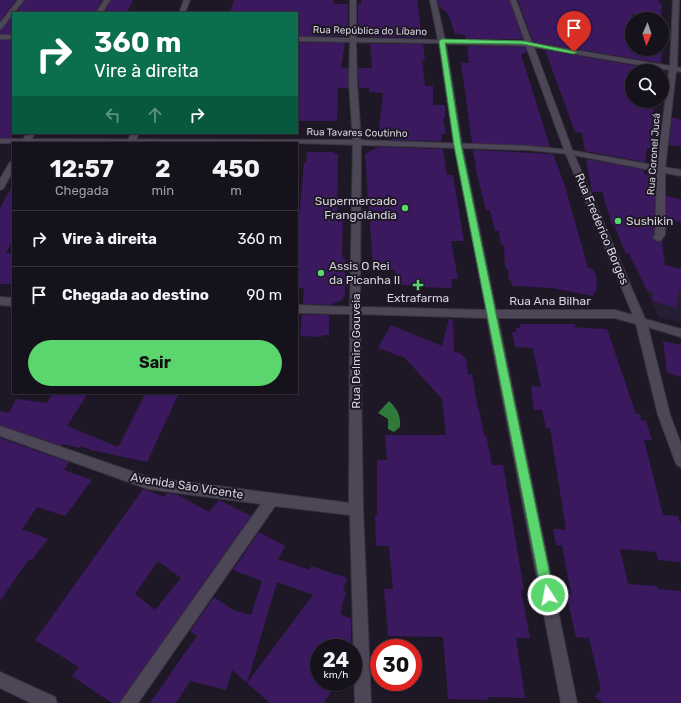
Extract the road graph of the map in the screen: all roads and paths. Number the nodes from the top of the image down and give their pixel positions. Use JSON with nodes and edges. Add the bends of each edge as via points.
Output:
{"nodes":[{"id":1,"x":21,"y":0,"type":"edge"},
{"id":2,"x":107,"y":0,"type":"edge"},
{"id":3,"x":187,"y":0,"type":"edge"},
{"id":4,"x":353,"y":0,"type":"edge"},
{"id":5,"x":433,"y":0,"type":"edge"},
{"id":6,"x":513,"y":0,"type":"edge"},
{"id":7,"x":676,"y":0,"type":"edge"},
{"id":8,"x":100,"y":12,"type":"edge"},
{"id":9,"x":182,"y":12,"type":"edge"},
{"id":10,"x":0,"y":27,"type":"edge"},
{"id":11,"x":0,"y":37,"type":"edge"},
{"id":12,"x":12,"y":37,"type":"edge"},
{"id":13,"x":298,"y":39,"type":"edge"},
{"id":14,"x":352,"y":40,"type":"junction"},
{"id":15,"x":442,"y":41,"type":"junction"},
{"id":16,"x":530,"y":44,"type":"junction"},
{"id":17,"x":673,"y":68,"type":"junction"},
{"id":18,"x":681,"y":70,"type":"edge"},
{"id":19,"x":133,"y":139,"type":"edge"},
{"id":20,"x":0,"y":141,"type":"edge"},
{"id":21,"x":26,"y":142,"type":"edge"},
{"id":22,"x":357,"y":142,"type":"junction"},
{"id":23,"x":458,"y":145,"type":"junction"},
{"id":24,"x":569,"y":152,"type":"junction"},
{"id":25,"x":12,"y":166,"type":"edge"},
{"id":26,"x":661,"y":169,"type":"junction"},
{"id":27,"x":681,"y":173,"type":"edge"},
{"id":28,"x":0,"y":187,"type":"edge"},
{"id":29,"x":658,"y":238,"type":"dead end"},
{"id":30,"x":0,"y":301,"type":"edge"},
{"id":31,"x":12,"y":302,"type":"edge"},
{"id":32,"x":298,"y":309,"type":"edge"},
{"id":33,"x":355,"y":310,"type":"junction"},
{"id":34,"x":491,"y":314,"type":"junction"},
{"id":35,"x":641,"y":322,"type":"junction"},
{"id":36,"x":681,"y":333,"type":"edge"},
{"id":37,"x":0,"y":431,"type":"edge"},
{"id":38,"x":681,"y":461,"type":"edge"},
{"id":39,"x":272,"y":499,"type":"junction"},
{"id":40,"x":356,"y":510,"type":"junction"},
{"id":41,"x":0,"y":680,"type":"edge"},
{"id":42,"x":49,"y":703,"type":"edge"},
{"id":43,"x":128,"y":703,"type":"edge"},
{"id":44,"x":363,"y":703,"type":"edge"},
{"id":45,"x":569,"y":703,"type":"edge"}],
"edges":[{"from":1,"to":10,"type":"street"},
{"from":2,"to":8,"type":"street"},
{"from":3,"to":9,"type":"street"},
{"from":4,"to":14,"type":"street","name":"Rua Delmiro Gouveia"},
{"from":5,"to":15,"type":"street"},
{"from":6,"to":16,"type":"street","name":"Rua Frederico Borges"},
{"from":7,"to":17,"type":"street","name":"Rua Coronel Jucá"},
{"from":11,"to":12,"type":"street"},
{"from":13,"to":14,"type":"street","name":"Rua República do Líbano"},
{"from":14,"to":15,"type":"street","name":"Rua República do Líbano"},
{"from":14,"to":22,"type":"street","name":"Rua Delmiro Gouveia"},
{"from":15,"to":16,"type":"street","name":"Rua República do Líbano"},
{"from":15,"to":23,"type":"street"},
{"from":16,"to":17,"type":"street","name":"Rua República do Líbano"},
{"from":16,"to":24,"type":"street","name":"Rua Frederico Borges"},
{"from":17,"to":18,"type":"street","name":"Rua República do Líbano"},
{"from":17,"to":26,"type":"street","name":"Rua Coronel Jucá"},
{"from":19,"to":21,"type":"street","name":"Rua Tavares Coutinho"},
{"from":19,"to":22,"type":"street","name":"Rua Tavares Coutinho"},
{"from":20,"to":21,"type":"street","name":"Rua Tavares Coutinho"},
{"from":22,"to":23,"type":"street","name":"Rua Tavares Coutinho"},
{"from":22,"to":33,"type":"street","name":"Rua Delmiro Gouveia"},
{"from":23,"to":24,"type":"street","name":"Rua Tavares Coutinho"},
{"from":23,"to":34,"type":"street"},
{"from":24,"to":26,"type":"street","name":"Rua Tavares Coutinho"},
{"from":24,"to":35,"type":"street","name":"Rua Frederico Borges"},
{"from":25,"to":28,"type":"street"},
{"from":26,"to":27,"type":"street","name":"Rua Tavares Coutinho"},
{"from":26,"to":29,"type":"street","name":"Rua Coronel Jucá"},
{"from":30,"to":31,"type":"street"},
{"from":32,"to":33,"type":"street","name":"Rua Ana Bilhar"},
{"from":33,"to":34,"type":"street","name":"Rua Ana Bilhar"},
{"from":33,"to":40,"type":"street","name":"Rua Delmiro Gouveia"},
{"from":34,"to":35,"type":"street","name":"Rua Ana Bilhar","via":[[615,314]]},
{"from":34,"to":45,"type":"street"},
{"from":35,"to":36,"type":"street","name":"Rua Ana Bilhar"},
{"from":35,"to":38,"type":"street","name":"Rua Frederico Borges","via":[[664,415]]},
{"from":37,"to":39,"type":"street","name":"Avenida São Vicente","via":[[148,483]]},
{"from":39,"to":40,"type":"street","name":"Avenida São Vicente"},
{"from":39,"to":43,"type":"street"},
{"from":40,"to":44,"type":"street","name":"Rua Delmiro Gouveia"},
{"from":41,"to":42,"type":"street"}]}
